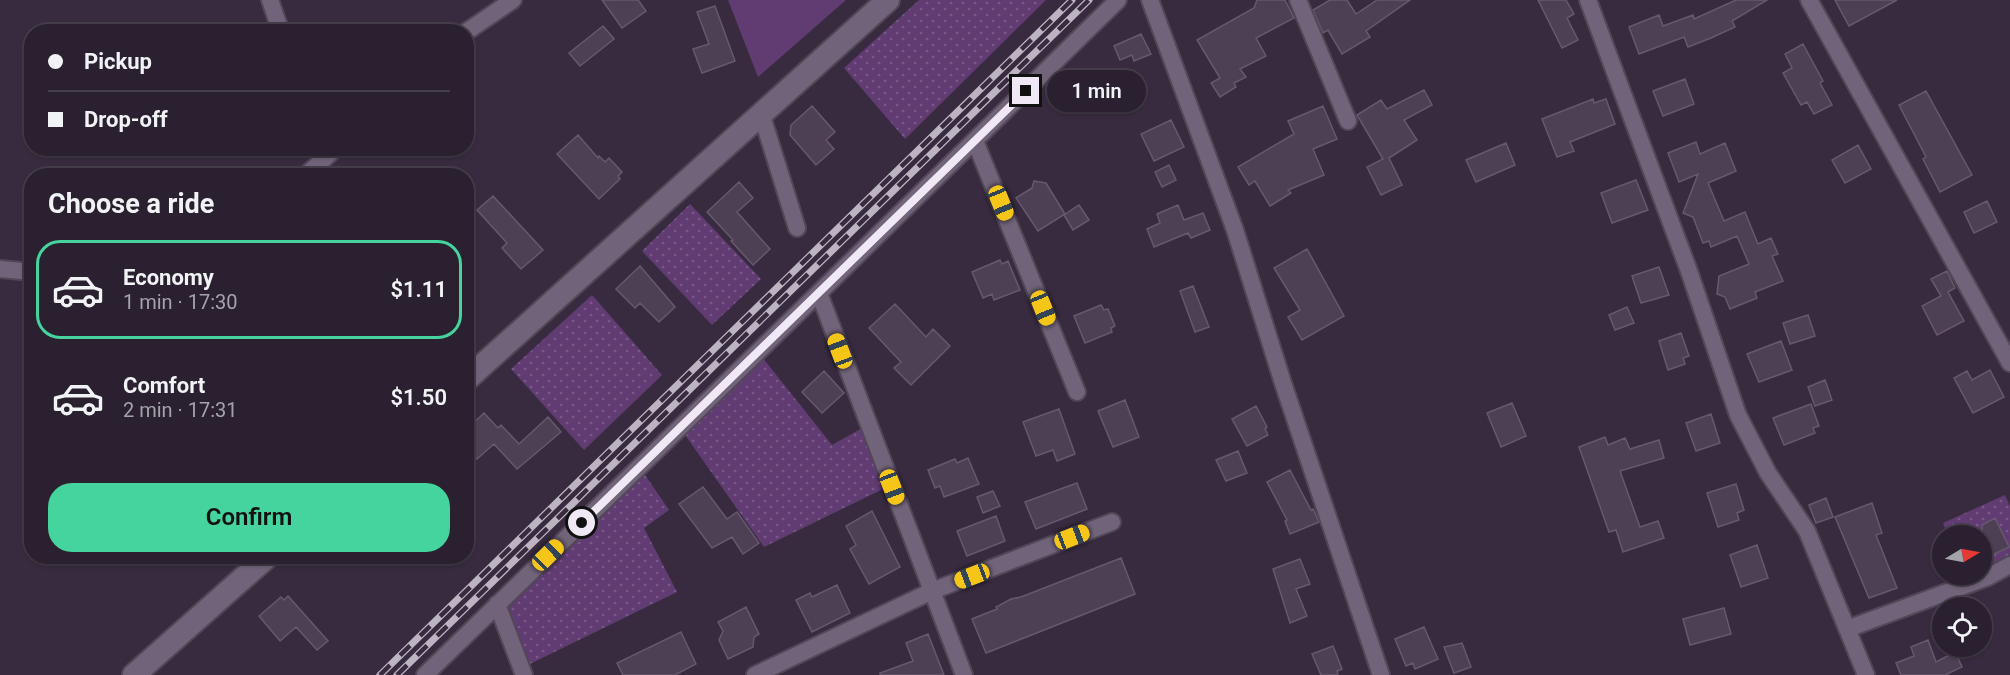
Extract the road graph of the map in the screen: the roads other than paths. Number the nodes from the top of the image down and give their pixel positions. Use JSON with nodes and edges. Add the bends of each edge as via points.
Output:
{"nodes":[{"id":1,"x":270,"y":0,"type":"edge"},
{"id":2,"x":513,"y":0,"type":"edge"},
{"id":3,"x":888,"y":0,"type":"edge"},
{"id":4,"x":1118,"y":0,"type":"edge"},
{"id":5,"x":1150,"y":0,"type":"edge"},
{"id":6,"x":1298,"y":0,"type":"edge"},
{"id":7,"x":1588,"y":0,"type":"edge"},
{"id":8,"x":1809,"y":0,"type":"edge"},
{"id":9,"x":278,"y":24,"type":"edge"},
{"id":10,"x":474,"y":27,"type":"edge"},
{"id":11,"x":761,"y":113,"type":"junction"},
{"id":12,"x":1348,"y":121,"type":"dead end"},
{"id":13,"x":975,"y":141,"type":"junction"},
{"id":14,"x":323,"y":156,"type":"edge"},
{"id":15,"x":312,"y":168,"type":"edge"},
{"id":16,"x":797,"y":228,"type":"dead end"},
{"id":17,"x":0,"y":269,"type":"edge"},
{"id":18,"x":24,"y":271,"type":"edge"},
{"id":19,"x":819,"y":293,"type":"junction"},
{"id":20,"x":2010,"y":363,"type":"edge"},
{"id":21,"x":474,"y":373,"type":"edge"},
{"id":22,"x":1077,"y":392,"type":"dead end"},
{"id":23,"x":1112,"y":522,"type":"dead end"},
{"id":24,"x":259,"y":564,"type":"edge"},
{"id":25,"x":2010,"y":565,"type":"edge"},
{"id":26,"x":932,"y":591,"type":"junction"},
{"id":27,"x":497,"y":604,"type":"junction"},
{"id":28,"x":1847,"y":629,"type":"junction"},
{"id":29,"x":134,"y":675,"type":"edge"},
{"id":30,"x":424,"y":675,"type":"edge"},
{"id":31,"x":524,"y":675,"type":"edge"},
{"id":32,"x":755,"y":675,"type":"edge"},
{"id":33,"x":964,"y":675,"type":"edge"},
{"id":34,"x":1381,"y":675,"type":"edge"},
{"id":35,"x":1866,"y":675,"type":"edge"}],
"edges":[{"from":1,"to":9,"type":"street"},
{"from":2,"to":10,"type":"street"},
{"from":3,"to":11,"type":"main road"},
{"from":4,"to":13,"type":"street"},
{"from":5,"to":34,"type":"street","via":[[1235,230]]},
{"from":6,"to":12,"type":"street"},
{"from":7,"to":28,"type":"street","via":[[1738,415],[1768,473],[1807,531]]},
{"from":8,"to":20,"type":"street"},
{"from":11,"to":16,"type":"street"},
{"from":11,"to":21,"type":"main road"},
{"from":13,"to":19,"type":"street"},
{"from":13,"to":22,"type":"street"},
{"from":14,"to":15,"type":"street"},
{"from":17,"to":18,"type":"street"},
{"from":19,"to":26,"type":"street"},
{"from":19,"to":27,"type":"street"},
{"from":23,"to":26,"type":"street"},
{"from":24,"to":29,"type":"main road"},
{"from":25,"to":28,"type":"street","via":[[1988,577]]},
{"from":26,"to":32,"type":"street"},
{"from":26,"to":33,"type":"street"},
{"from":27,"to":30,"type":"street"},
{"from":27,"to":31,"type":"street"},
{"from":28,"to":35,"type":"street"}]}
